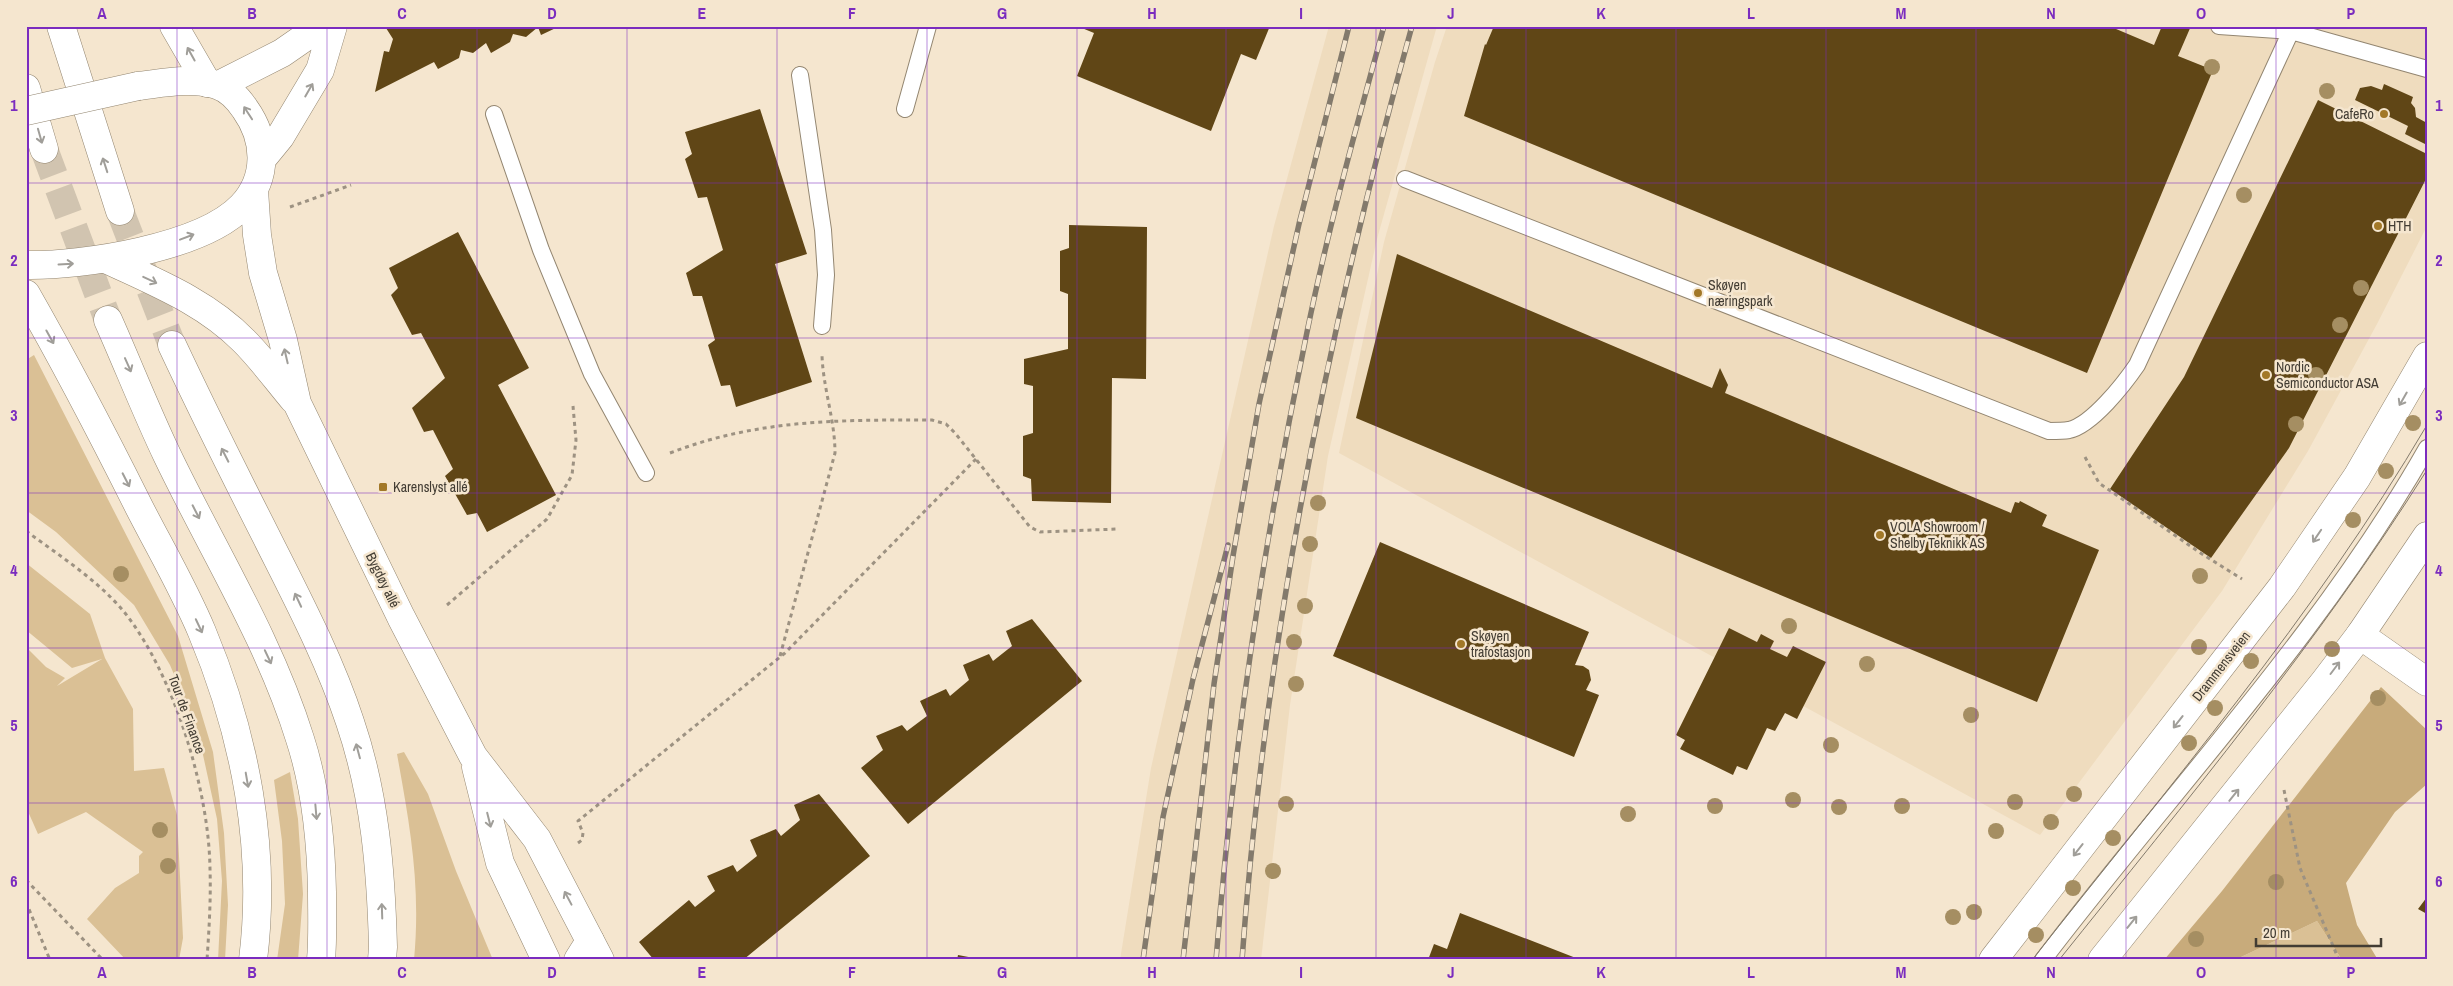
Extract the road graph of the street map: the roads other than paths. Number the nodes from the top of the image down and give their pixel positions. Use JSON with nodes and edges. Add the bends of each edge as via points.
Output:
{"nodes":[{"id":1,"x":61,"y":26,"type":"edge"},
{"id":2,"x":174,"y":26,"type":"edge"},
{"id":3,"x":321,"y":26,"type":"edge"},
{"id":4,"x":333,"y":26,"type":"edge"},
{"id":5,"x":928,"y":26,"type":"edge"},
{"id":6,"x":2219,"y":26,"type":"edge"},
{"id":7,"x":2292,"y":29,"type":"edge"},
{"id":8,"x":2427,"y":70,"type":"edge"},
{"id":9,"x":800,"y":74,"type":"dead end"},
{"id":10,"x":213,"y":84,"type":"junction"},
{"id":11,"x":26,"y":88,"type":"edge"},
{"id":12,"x":905,"y":109,"type":"dead end"},
{"id":13,"x":26,"y":111,"type":"edge"},
{"id":14,"x":494,"y":114,"type":"dead end"},
{"id":15,"x":44,"y":149,"type":"tunnel mouth"},
{"id":16,"x":262,"y":159,"type":"junction"},
{"id":17,"x":1405,"y":179,"type":"dead end"},
{"id":18,"x":254,"y":190,"type":"junction"},
{"id":19,"x":120,"y":211,"type":"tunnel mouth"},
{"id":20,"x":106,"y":259,"type":"junction"},
{"id":21,"x":26,"y":265,"type":"edge"},
{"id":22,"x":26,"y":294,"type":"edge"},
{"id":23,"x":108,"y":320,"type":"tunnel mouth"},
{"id":24,"x":822,"y":326,"type":"road end"},
{"id":25,"x":172,"y":345,"type":"tunnel mouth"},
{"id":26,"x":2427,"y":356,"type":"edge"},
{"id":27,"x":297,"y":403,"type":"junction"},
{"id":28,"x":2427,"y":448,"type":"edge"},
{"id":29,"x":644,"y":469,"type":"road end"},
{"id":30,"x":2427,"y":536,"type":"edge"},
{"id":31,"x":2360,"y":635,"type":"junction"},
{"id":32,"x":2427,"y":682,"type":"edge"},
{"id":33,"x":473,"y":756,"type":"junction"},
{"id":34,"x":589,"y":954,"type":"edge"},
{"id":35,"x":253,"y":960,"type":"edge"},
{"id":36,"x":321,"y":960,"type":"edge"},
{"id":37,"x":382,"y":960,"type":"edge"},
{"id":38,"x":546,"y":960,"type":"edge"},
{"id":39,"x":1992,"y":960,"type":"edge"},
{"id":40,"x":2043,"y":960,"type":"edge"},
{"id":41,"x":2102,"y":960,"type":"edge"}],
"edges":[{"from":19,"to":1,"type":"main road","one_way":true},
{"from":10,"to":2,"type":"main road","one_way":true},
{"from":3,"to":10,"type":"main road","via":[[282,54]]},
{"from":16,"to":4,"type":"main road","one_way":true,"via":[[280,137],[320,70]]},
{"from":5,"to":12,"type":"lane"},
{"from":6,"to":7,"type":"lane"},
{"from":7,"to":8,"type":"lane"},
{"from":7,"to":17,"type":"lane","via":[[2137,365],[2120,389],[2093,416],[2071,430],[2049,431]]},
{"from":9,"to":24,"type":"lane","via":[[823,230],[826,275]]},
{"from":10,"to":13,"type":"main road","bridge":true,"via":[[188,81],[138,86]]},
{"from":16,"to":10,"type":"main road","one_way":true,"via":[[251,118],[232,94]]},
{"from":11,"to":15,"type":"main road","one_way":true},
{"from":14,"to":29,"type":"lane","via":[[541,250],[592,374]]},
{"from":16,"to":18,"type":"main road"},
{"from":20,"to":18,"type":"main road","one_way":true,"via":[[202,231],[226,219]]},
{"from":27,"to":18,"type":"main road","name":"Bygdøy allé","one_way":true,"via":[[263,273]]},
{"from":21,"to":20,"type":"main road","one_way":true},
{"from":20,"to":27,"type":"main road","name":"Bygdøy allé","one_way":true,"via":[[175,291],[210,313],[245,342]]},
{"from":22,"to":35,"type":"main road","one_way":true,"via":[[167,562],[201,630],[218,673],[242,756],[253,824],[257,884]]},
{"from":23,"to":36,"type":"main road","one_way":true,"via":[[167,455],[280,682],[301,739],[315,800],[322,864]]},
{"from":37,"to":25,"type":"main road","one_way":true,"via":[[380,866],[369,791],[350,722],[289,582]]},
{"from":26,"to":39,"type":"main road","name":"Drammensveien","one_way":true,"via":[[2357,477],[2282,586]]},
{"from":27,"to":33,"type":"main road","name":"Bygdøy allé"},
{"from":28,"to":40,"type":"lane","via":[[2317,616]]},
{"from":30,"to":31,"type":"main road"},
{"from":31,"to":32,"type":"main road"},
{"from":41,"to":31,"type":"main road","one_way":true},
{"from":34,"to":33,"type":"main road","name":"Bygdøy allé","one_way":true,"via":[[537,839]]},
{"from":33,"to":38,"type":"main road","name":"Bygdøy allé","one_way":true,"via":[[500,863]]}]}
